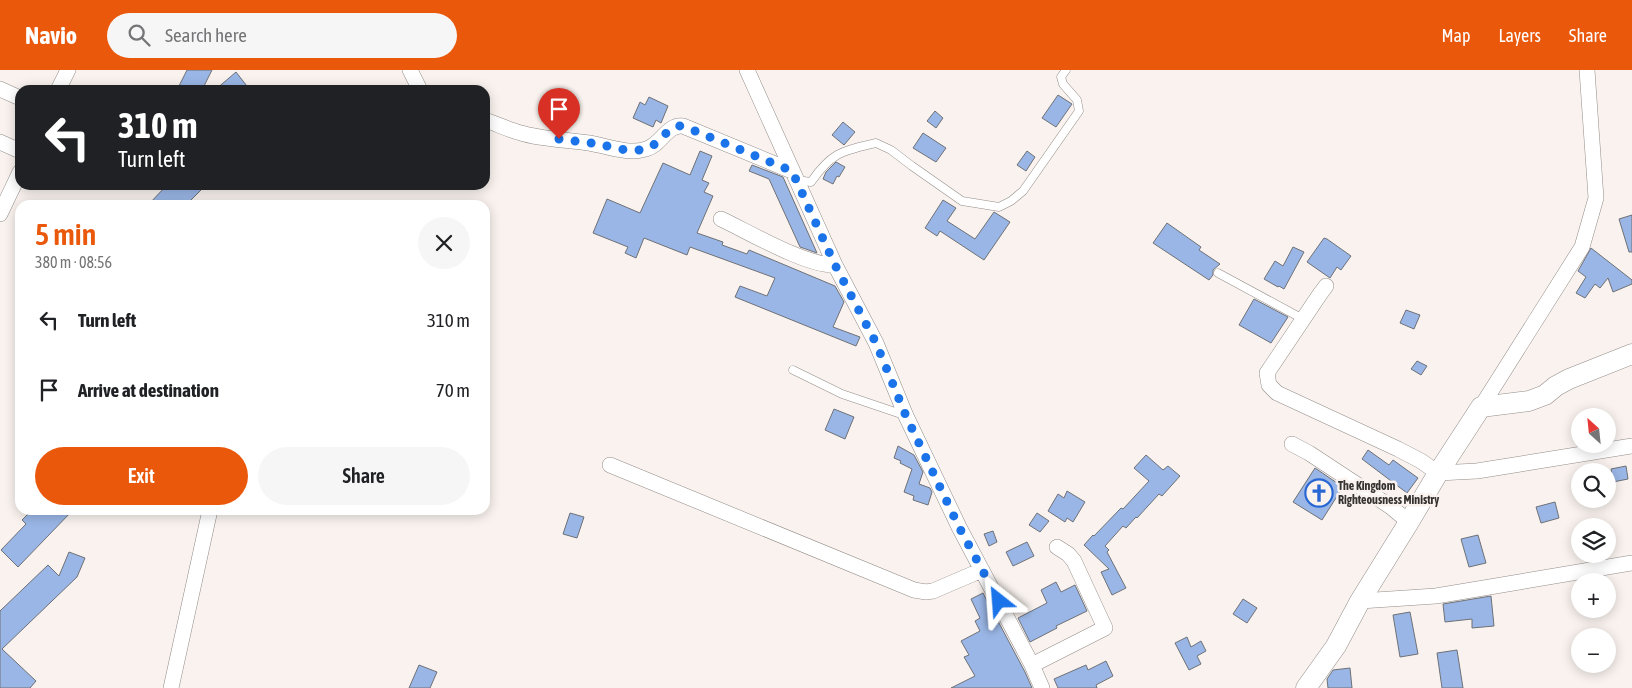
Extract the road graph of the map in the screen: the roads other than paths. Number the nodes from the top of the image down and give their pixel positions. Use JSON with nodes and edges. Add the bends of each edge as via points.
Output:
{"nodes":[{"id":1,"x":68,"y":70,"type":"edge"},
{"id":2,"x":410,"y":70,"type":"edge"},
{"id":3,"x":747,"y":70,"type":"edge"},
{"id":4,"x":1066,"y":70,"type":"edge"},
{"id":5,"x":1587,"y":70,"type":"edge"},
{"id":6,"x":60,"y":85,"type":"edge"},
{"id":7,"x":418,"y":85,"type":"edge"},
{"id":8,"x":0,"y":89,"type":"edge"},
{"id":9,"x":15,"y":96,"type":"edge"},
{"id":10,"x":490,"y":122,"type":"edge"},
{"id":11,"x":0,"y":142,"type":"edge"},
{"id":12,"x":15,"y":149,"type":"edge"},
{"id":13,"x":794,"y":176,"type":"junction"},
{"id":14,"x":15,"y":180,"type":"edge"},
{"id":15,"x":4,"y":197,"type":"edge"},
{"id":16,"x":0,"y":214,"type":"edge"},
{"id":17,"x":721,"y":219,"type":"dead end"},
{"id":18,"x":835,"y":265,"type":"junction"},
{"id":19,"x":1218,"y":273,"type":"dead end"},
{"id":20,"x":1326,"y":286,"type":"dead end"},
{"id":21,"x":1303,"y":319,"type":"junction"},
{"id":22,"x":1632,"y":354,"type":"edge"},
{"id":23,"x":792,"y":370,"type":"dead end"},
{"id":24,"x":1480,"y":407,"type":"junction"},
{"id":25,"x":906,"y":416,"type":"junction"},
{"id":26,"x":1292,"y":444,"type":"dead end"},
{"id":27,"x":1632,"y":446,"type":"edge"},
{"id":28,"x":610,"y":466,"type":"dead end"},
{"id":29,"x":1438,"y":473,"type":"junction"},
{"id":30,"x":209,"y":515,"type":"edge"},
{"id":31,"x":1409,"y":522,"type":"junction"},
{"id":32,"x":1057,"y":547,"type":"dead end"},
{"id":33,"x":1632,"y":563,"type":"edge"},
{"id":34,"x":982,"y":570,"type":"junction"},
{"id":35,"x":1360,"y":601,"type":"junction"},
{"id":36,"x":1032,"y":665,"type":"junction"},
{"id":37,"x":171,"y":688,"type":"edge"},
{"id":38,"x":1042,"y":688,"type":"edge"},
{"id":39,"x":1306,"y":688,"type":"edge"}],
"edges":[{"from":1,"to":6,"type":"street"},
{"from":2,"to":7,"type":"street"},
{"from":3,"to":13,"type":"street"},
{"from":4,"to":13,"type":"lane","via":[[1063,84],[1077,100],[1079,111],[1023,191],[999,207],[962,201],[876,142],[836,154],[811,182]]},
{"from":5,"to":24,"type":"street","via":[[1596,198],[1588,231],[1582,247]]},
{"from":8,"to":9,"type":"street"},
{"from":10,"to":13,"type":"street","via":[[521,134],[631,151],[646,149],[659,142],[672,128],[683,126]]},
{"from":11,"to":12,"type":"street"},
{"from":13,"to":18,"type":"street"},
{"from":14,"to":15,"type":"street"},
{"from":15,"to":16,"type":"street"},
{"from":17,"to":18,"type":"street","via":[[800,257]]},
{"from":18,"to":25,"type":"street","via":[[876,343]]},
{"from":19,"to":21,"type":"lane"},
{"from":20,"to":21,"type":"street"},
{"from":21,"to":29,"type":"street","via":[[1267,374],[1269,385],[1277,393],[1398,449]]},
{"from":22,"to":24,"type":"street","via":[[1569,379],[1545,396]]},
{"from":23,"to":25,"type":"lane","via":[[842,394]]},
{"from":24,"to":29,"type":"street"},
{"from":25,"to":34,"type":"street"},
{"from":26,"to":31,"type":"street"},
{"from":27,"to":29,"type":"street","via":[[1476,471]]},
{"from":28,"to":34,"type":"street","via":[[914,590],[932,591]]},
{"from":29,"to":31,"type":"street"},
{"from":30,"to":37,"type":"street"},
{"from":31,"to":35,"type":"street"},
{"from":32,"to":36,"type":"street","via":[[1068,554],[1080,570],[1106,628]]},
{"from":33,"to":35,"type":"street","via":[[1436,596]]},
{"from":34,"to":36,"type":"street"},
{"from":35,"to":39,"type":"street","via":[[1336,646]]},
{"from":36,"to":38,"type":"street"}]}
